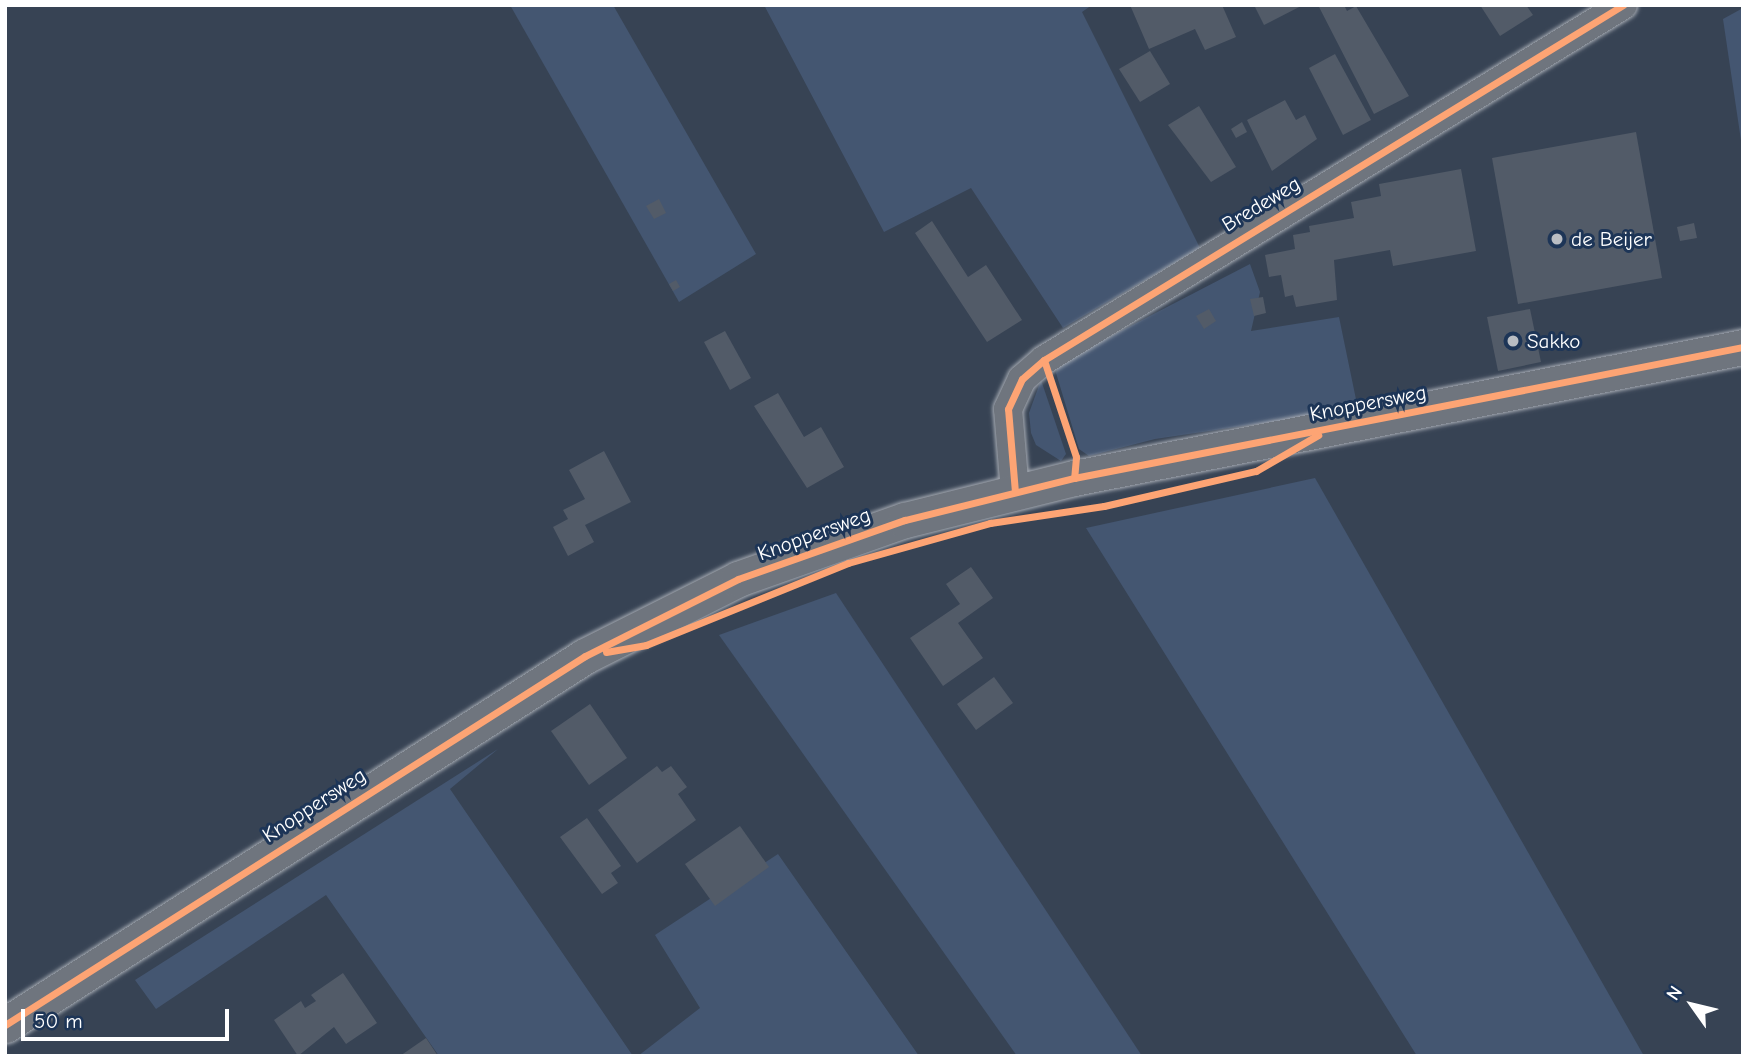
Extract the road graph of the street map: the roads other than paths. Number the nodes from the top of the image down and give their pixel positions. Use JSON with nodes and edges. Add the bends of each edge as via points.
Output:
{"nodes":[{"id":1,"x":1623,"y":5,"type":"edge"},
{"id":2,"x":1743,"y":347,"type":"edge"},
{"id":3,"x":1015,"y":492,"type":"junction"},
{"id":4,"x":5,"y":1025,"type":"edge"}],
"edges":[{"from":1,"to":3,"type":"street","name":"Bredeweg","via":[[1091,326],[1037,366],[1014,390],[1008,409]]},
{"from":2,"to":3,"type":"main road","name":"Knoppersweg"},
{"from":3,"to":4,"type":"main road","name":"Knoppersweg","via":[[905,520],[738,579],[585,656]]}]}
